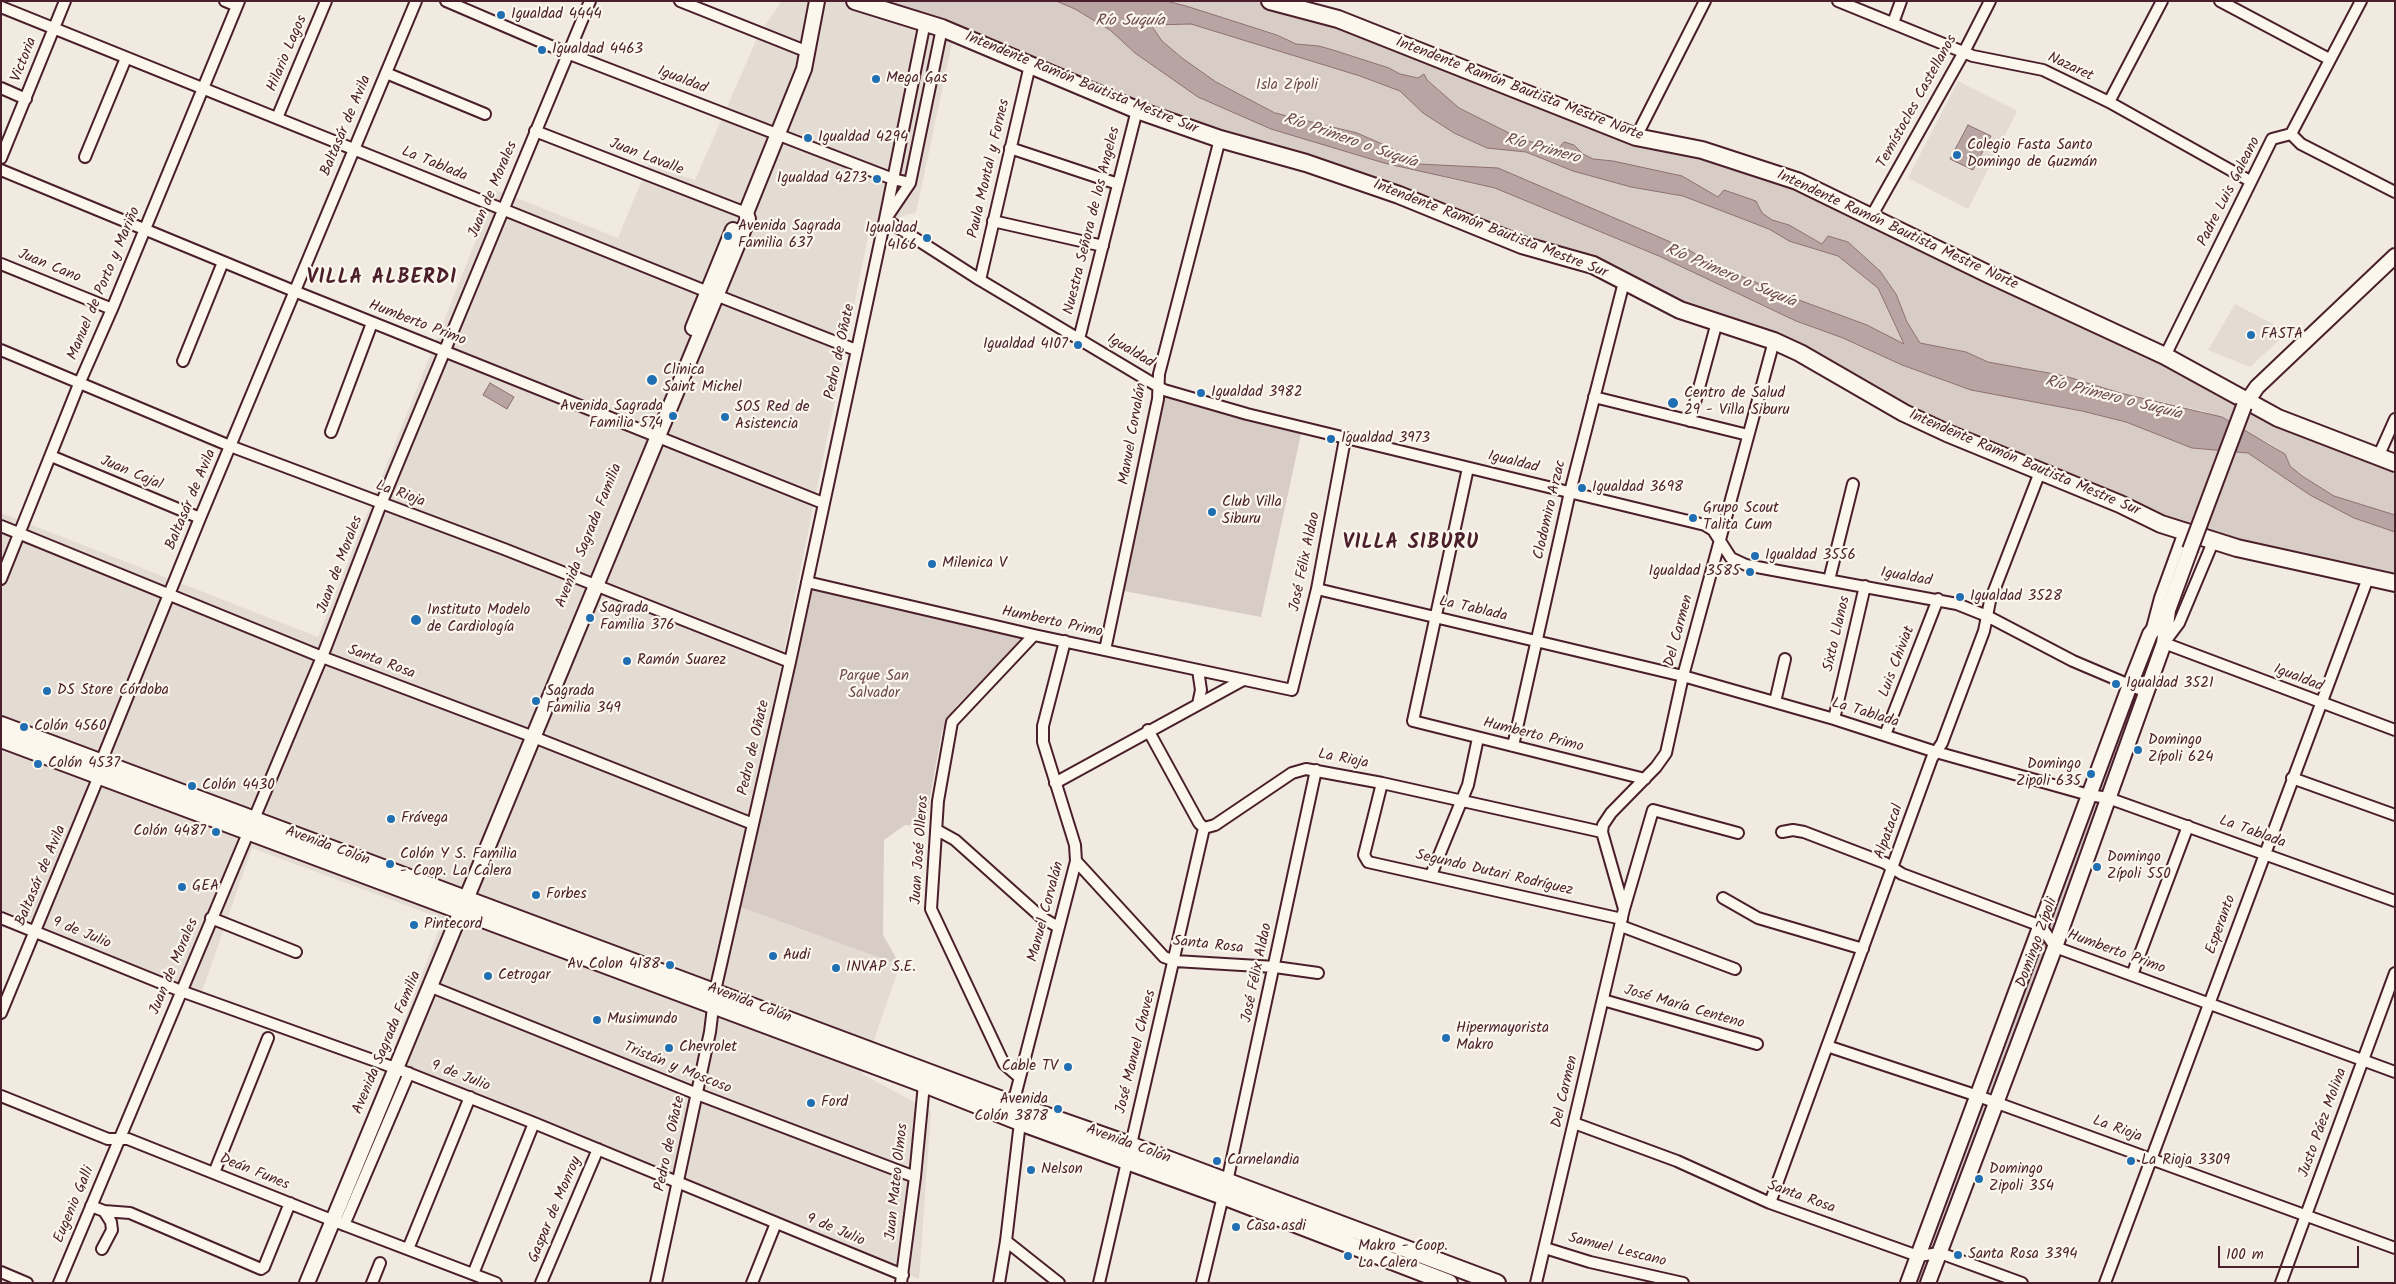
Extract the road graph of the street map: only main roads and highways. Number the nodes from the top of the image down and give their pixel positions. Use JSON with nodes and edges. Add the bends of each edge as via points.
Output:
{"nodes":[{"id":1,"x":817,"y":1,"type":"edge"},
{"id":2,"x":855,"y":1,"type":"edge"},
{"id":3,"x":1270,"y":1,"type":"edge"},
{"id":4,"x":2395,"y":256,"type":"edge"},
{"id":5,"x":2246,"y":403,"type":"junction"},
{"id":6,"x":2395,"y":462,"type":"edge"},
{"id":7,"x":2395,"y":583,"type":"edge"},
{"id":8,"x":2168,"y":610,"type":"junction"},
{"id":9,"x":1,"y":725,"type":"edge"},
{"id":10,"x":1,"y":739,"type":"edge"},
{"id":11,"x":100,"y":769,"type":"junction"},
{"id":12,"x":463,"y":905,"type":"junction"},
{"id":13,"x":714,"y":999,"type":"junction"},
{"id":14,"x":1128,"y":1153,"type":"junction"},
{"id":15,"x":1225,"y":1189,"type":"junction"},
{"id":16,"x":307,"y":1283,"type":"edge"},
{"id":17,"x":1449,"y":1283,"type":"edge"},
{"id":18,"x":1497,"y":1283,"type":"edge"},
{"id":19,"x":1908,"y":1283,"type":"edge"},
{"id":20,"x":1928,"y":1283,"type":"edge"}],
"edges":[{"from":1,"to":12,"type":"main road","name":"Avenida Sagrada Familia","via":[[802,75],[746,213],[748,218],[712,294]]},
{"from":2,"to":7,"type":"main road","name":"Intendente Ramón Bautista Mestre Sur","via":[[942,28],[1137,110],[1220,139],[1306,162],[1399,195],[1522,245],[1593,265],[1680,310],[1774,341],[1800,353],[1947,434],[2184,532],[2214,542]]},
{"from":3,"to":5,"type":"main road","name":"Intendente Ramón Bautista Mestre Norte","via":[[1338,19],[1636,137],[1735,159],[1797,181],[2165,356]]},
{"from":4,"to":5,"type":"main road","via":[[2257,387]]},
{"from":5,"to":6,"type":"main road","name":"Intendente Ramón Bautista Mestre Norte","via":[[2378,458]]},
{"from":5,"to":8,"type":"main road","name":"Domingo Zípoli","bridge":true},
{"from":8,"to":19,"type":"main road","name":"Domingo Zípoli","via":[[2150,634],[2130,685]]},
{"from":8,"to":20,"type":"main road","name":"Domingo Zípoli","via":[[2164,643]]},
{"from":9,"to":11,"type":"main road","name":"Avenida Colón"},
{"from":10,"to":11,"type":"main road","name":"Avenida Colón"},
{"from":11,"to":12,"type":"main road","name":"Avenida Colón"},
{"from":12,"to":13,"type":"main road","name":"Avenida Colón"},
{"from":12,"to":16,"type":"main road","name":"Avenida Sagrada Familia","via":[[395,1068],[339,1223]]},
{"from":13,"to":14,"type":"main road","name":"Avenida Colón","via":[[1013,1104]]},
{"from":13,"to":14,"type":"main road","name":"Avenida Colón","via":[[1020,1122]]},
{"from":14,"to":15,"type":"main road","name":"Avenida Colón"},
{"from":15,"to":17,"type":"main road","name":"Avenida Colón"},
{"from":15,"to":18,"type":"main road","name":"Avenida Colón"}]}
